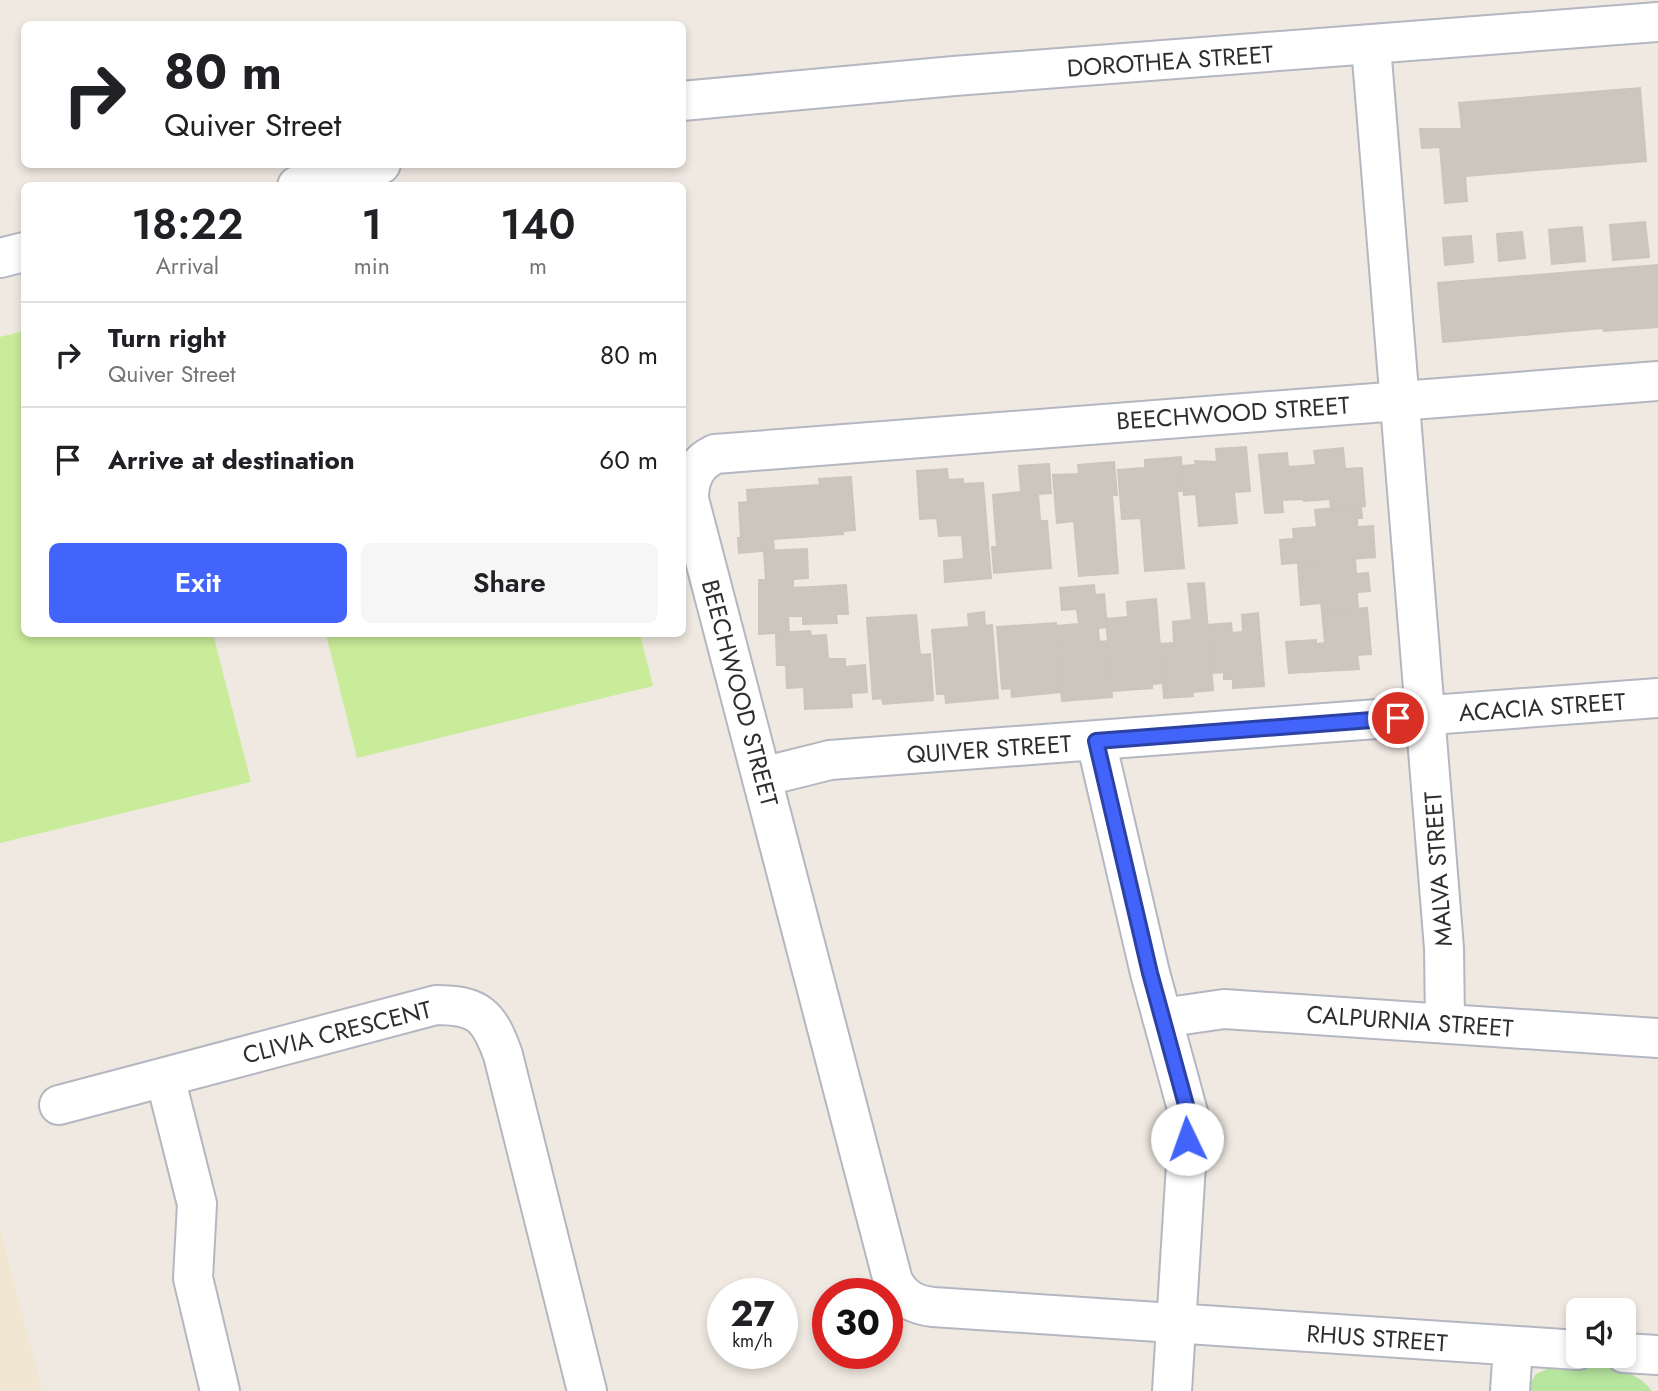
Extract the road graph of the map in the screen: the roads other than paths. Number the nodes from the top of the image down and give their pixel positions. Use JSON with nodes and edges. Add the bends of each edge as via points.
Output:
{"nodes":[{"id":1,"x":1658,"y":22,"type":"edge"},
{"id":2,"x":1371,"y":46,"type":"junction"},
{"id":3,"x":686,"y":101,"type":"edge"},
{"id":4,"x":366,"y":168,"type":"edge"},
{"id":5,"x":312,"y":182,"type":"edge"},
{"id":6,"x":21,"y":253,"type":"edge"},
{"id":7,"x":0,"y":258,"type":"edge"},
{"id":8,"x":1658,"y":381,"type":"edge"},
{"id":9,"x":1400,"y":400,"type":"junction"},
{"id":10,"x":1658,"y":698,"type":"edge"},
{"id":11,"x":1426,"y":716,"type":"junction"},
{"id":12,"x":1096,"y":741,"type":"junction"},
{"id":13,"x":762,"y":777,"type":"junction"},
{"id":14,"x":1162,"y":1018,"type":"junction"},
{"id":15,"x":1445,"y":1023,"type":"junction"},
{"id":16,"x":1658,"y":1038,"type":"edge"},
{"id":17,"x":165,"y":1077,"type":"junction"},
{"id":18,"x":59,"y":1105,"type":"dead end"},
{"id":19,"x":1176,"y":1325,"type":"junction"},
{"id":20,"x":1513,"y":1346,"type":"junction"},
{"id":21,"x":1566,"y":1349,"type":"edge"},
{"id":22,"x":1636,"y":1354,"type":"edge"},
{"id":23,"x":1658,"y":1355,"type":"edge"},
{"id":24,"x":220,"y":1391,"type":"edge"},
{"id":25,"x":587,"y":1391,"type":"edge"},
{"id":26,"x":1172,"y":1391,"type":"edge"},
{"id":27,"x":1510,"y":1391,"type":"edge"}],
"edges":[{"from":1,"to":2,"type":"street","name":"DOROTHEA STREET"},
{"from":2,"to":3,"type":"street","name":"DOROTHEA STREET"},
{"from":2,"to":9,"type":"street","name":"MALVA STREET"},
{"from":4,"to":5,"type":"street"},
{"from":6,"to":7,"type":"street"},
{"from":8,"to":9,"type":"street","name":"BEECHWOOD STREET"},
{"from":9,"to":11,"type":"street","name":"MALVA STREET"},
{"from":9,"to":13,"type":"street","name":"BEECHWOOD STREET","via":[[801,446],[707,458],[694,472],[689,499]]},
{"from":10,"to":11,"type":"street","name":"ACACIA STREET"},
{"from":11,"to":12,"type":"street","name":"QUIVER STREET"},
{"from":11,"to":15,"type":"street","name":"MALVA STREET","via":[[1444,948]]},
{"from":12,"to":13,"type":"street","name":"QUIVER STREET","via":[[830,760]]},
{"from":12,"to":14,"type":"street"},
{"from":13,"to":19,"type":"street","name":"BEECHWOOD STREET","via":[[897,1289],[922,1306]]},
{"from":14,"to":15,"type":"street","name":"CALPURNIA STREET","via":[[1224,1009]]},
{"from":14,"to":19,"type":"street","via":[[1189,1116]]},
{"from":15,"to":16,"type":"street","name":"CALPURNIA STREET"},
{"from":17,"to":18,"type":"street","name":"CLIVIA CRESCENT"},
{"from":17,"to":24,"type":"street","via":[[197,1204],[193,1278]]},
{"from":17,"to":25,"type":"street","name":"CLIVIA CRESCENT","via":[[436,1005],[458,1005],[477,1013],[494,1028],[503,1055]]},
{"from":19,"to":20,"type":"street","name":"RHUS STREET"},
{"from":19,"to":26,"type":"street"},
{"from":20,"to":21,"type":"street","name":"RHUS STREET"},
{"from":20,"to":27,"type":"street"},
{"from":22,"to":23,"type":"street"}]}
